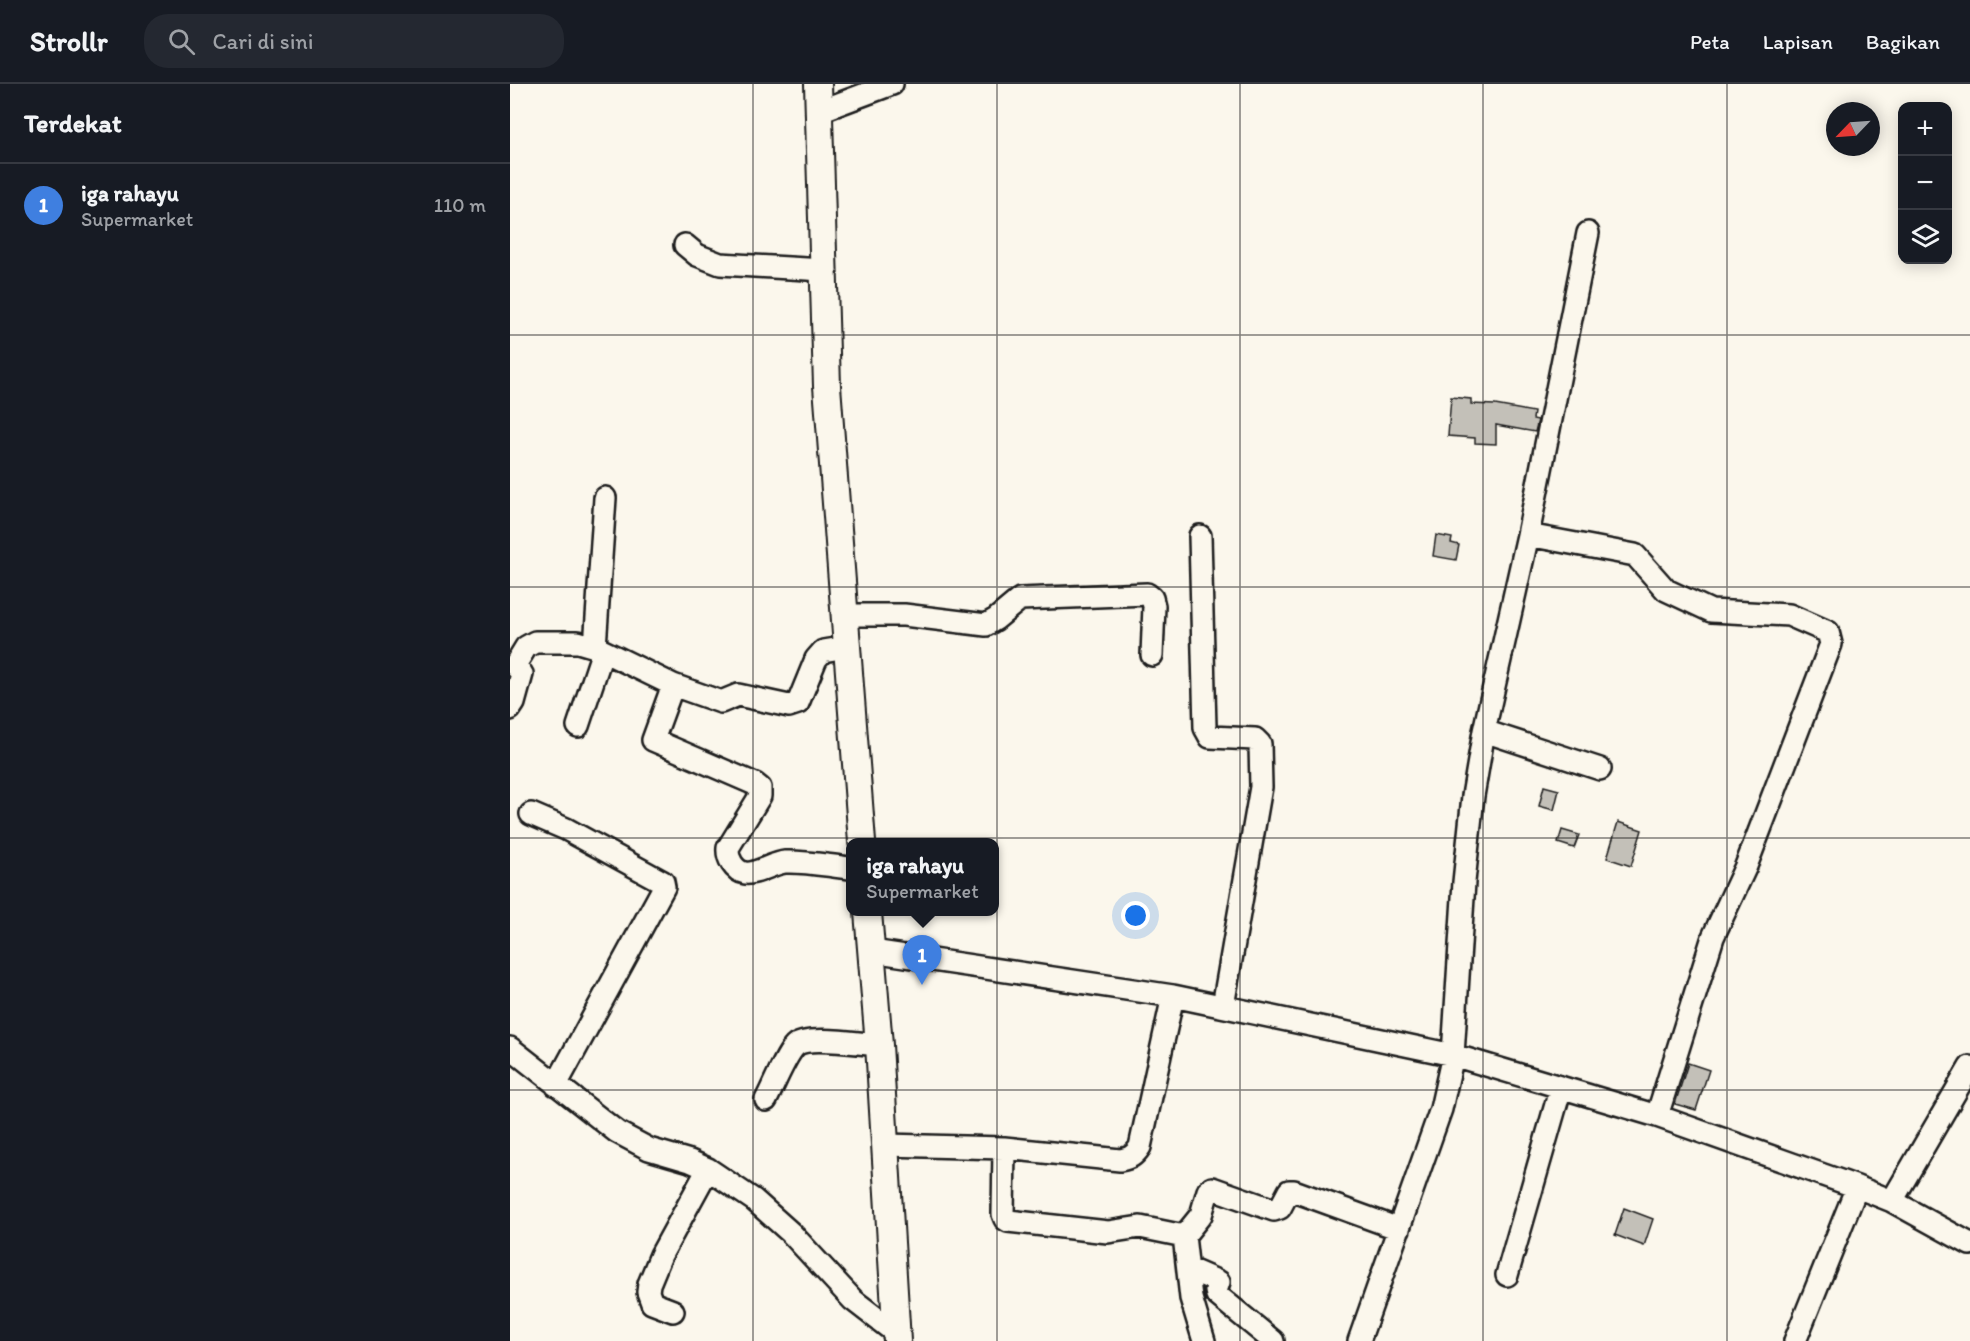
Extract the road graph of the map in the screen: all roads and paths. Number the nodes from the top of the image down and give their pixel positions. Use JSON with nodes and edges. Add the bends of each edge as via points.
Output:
{"nodes":[{"id":1,"x":818,"y":84,"type":"edge"},
{"id":2,"x":892,"y":84,"type":"edge"},
{"id":3,"x":820,"y":111,"type":"junction"},
{"id":4,"x":1588,"y":233,"type":"dead end"},
{"id":5,"x":685,"y":245,"type":"dead end"},
{"id":6,"x":824,"y":270,"type":"junction"},
{"id":7,"x":604,"y":498,"type":"dead end"},
{"id":8,"x":1528,"y":535,"type":"junction"},
{"id":9,"x":1200,"y":536,"type":"dead end"},
{"id":10,"x":844,"y":615,"type":"junction"},
{"id":11,"x":847,"y":647,"type":"junction"},
{"id":12,"x":599,"y":649,"type":"junction"},
{"id":13,"x":1152,"y":655,"type":"dead end"},
{"id":14,"x":512,"y":664,"type":"edge"},
{"id":15,"x":673,"y":685,"type":"junction"},
{"id":16,"x":510,"y":709,"type":"edge"},
{"id":17,"x":578,"y":726,"type":"dead end"},
{"id":18,"x":1484,"y":731,"type":"junction"},
{"id":19,"x":1600,"y":770,"type":"dead end"},
{"id":20,"x":531,"y":814,"type":"dead end"},
{"id":21,"x":862,"y":838,"type":"edge"},
{"id":22,"x":846,"y":868,"type":"edge"},
{"id":23,"x":868,"y":916,"type":"edge"},
{"id":24,"x":872,"y":951,"type":"junction"},
{"id":25,"x":1173,"y":996,"type":"junction"},
{"id":26,"x":1223,"y":1006,"type":"junction"},
{"id":27,"x":879,"y":1045,"type":"junction"},
{"id":28,"x":510,"y":1048,"type":"edge"},
{"id":29,"x":1453,"y":1055,"type":"junction"},
{"id":30,"x":1970,"y":1067,"type":"edge"},
{"id":31,"x":556,"y":1085,"type":"junction"},
{"id":32,"x":1562,"y":1087,"type":"junction"},
{"id":33,"x":766,"y":1100,"type":"dead end"},
{"id":34,"x":1657,"y":1116,"type":"junction"},
{"id":35,"x":885,"y":1145,"type":"junction"},
{"id":36,"x":1004,"y":1148,"type":"junction"},
{"id":37,"x":708,"y":1168,"type":"junction"},
{"id":38,"x":1857,"y":1187,"type":"junction"},
{"id":39,"x":1892,"y":1201,"type":"junction"},
{"id":40,"x":1399,"y":1229,"type":"junction"},
{"id":41,"x":1184,"y":1236,"type":"junction"},
{"id":42,"x":1970,"y":1244,"type":"edge"},
{"id":43,"x":1189,"y":1269,"type":"junction"},
{"id":44,"x":1507,"y":1275,"type":"dead end"},
{"id":45,"x":673,"y":1311,"type":"dead end"},
{"id":46,"x":897,"y":1337,"type":"edge"},
{"id":47,"x":1204,"y":1341,"type":"edge"},
{"id":48,"x":1273,"y":1341,"type":"edge"},
{"id":49,"x":1359,"y":1341,"type":"edge"},
{"id":50,"x":1795,"y":1341,"type":"edge"}],
"edges":[{"from":1,"to":3,"type":"main road"},
{"from":2,"to":3,"type":"street"},
{"from":3,"to":6,"type":"main road"},
{"from":4,"to":8,"type":"street"},
{"from":5,"to":6,"type":"street","via":[[697,255],[720,264]]},
{"from":6,"to":10,"type":"main road","via":[[827,386]]},
{"from":7,"to":12,"type":"street"},
{"from":8,"to":18,"type":"street"},
{"from":8,"to":34,"type":"street","via":[[1635,555],[1666,590],[1711,611],[1789,615],[1828,633],[1831,644],[1746,866],[1713,937]]},
{"from":9,"to":26,"type":"street","via":[[1205,728],[1210,736],[1255,739],[1260,744],[1261,787]]},
{"from":10,"to":11,"type":"main road"},
{"from":10,"to":13,"type":"street","via":[[904,615],[986,625],[1020,599],[1147,594],[1154,606]]},
{"from":11,"to":15,"type":"street","via":[[823,651],[798,703],[789,706],[738,695],[721,702]]},
{"from":11,"to":21,"type":"main road"},
{"from":12,"to":14,"type":"street","via":[[578,642],[536,642],[526,647]]},
{"from":12,"to":15,"type":"street"},
{"from":12,"to":17,"type":"street"},
{"from":14,"to":16,"type":"street","via":[[522,674]]},
{"from":15,"to":22,"type":"street","via":[[653,740],[760,788],[760,796],[728,848],[736,868],[750,873],[788,862]]},
{"from":18,"to":19,"type":"street"},
{"from":18,"to":29,"type":"street","via":[[1464,882]]},
{"from":20,"to":31,"type":"street","via":[[663,882],[664,887]]},
{"from":23,"to":24,"type":"main road"},
{"from":24,"to":25,"type":"street"},
{"from":24,"to":27,"type":"main road"},
{"from":25,"to":26,"type":"street"},
{"from":25,"to":36,"type":"street","via":[[1136,1155],[1120,1160]]},
{"from":26,"to":29,"type":"street"},
{"from":27,"to":33,"type":"street","via":[[802,1041],[792,1050]]},
{"from":27,"to":35,"type":"main road"},
{"from":28,"to":31,"type":"street"},
{"from":29,"to":32,"type":"street"},
{"from":29,"to":40,"type":"street","via":[[1441,1109]]},
{"from":30,"to":39,"type":"street"},
{"from":31,"to":37,"type":"street","via":[[631,1141]]},
{"from":32,"to":34,"type":"street"},
{"from":32,"to":44,"type":"street"},
{"from":34,"to":38,"type":"street"},
{"from":35,"to":36,"type":"street"},
{"from":35,"to":46,"type":"main road"},
{"from":36,"to":41,"type":"street","via":[[1006,1220],[1108,1232],[1140,1227]]},
{"from":37,"to":45,"type":"street","via":[[649,1284],[652,1303]]},
{"from":37,"to":46,"type":"street","via":[[773,1216],[853,1300]]},
{"from":38,"to":39,"type":"street"},
{"from":38,"to":50,"type":"street"},
{"from":39,"to":42,"type":"street"},
{"from":40,"to":41,"type":"street","via":[[1294,1191],[1289,1191],[1280,1208],[1274,1210],[1212,1188],[1201,1215]]},
{"from":40,"to":49,"type":"street"},
{"from":41,"to":43,"type":"street"},
{"from":43,"to":47,"type":"street","via":[[1191,1298]]},
{"from":43,"to":48,"type":"street","via":[[1219,1282],[1217,1295]]}]}
